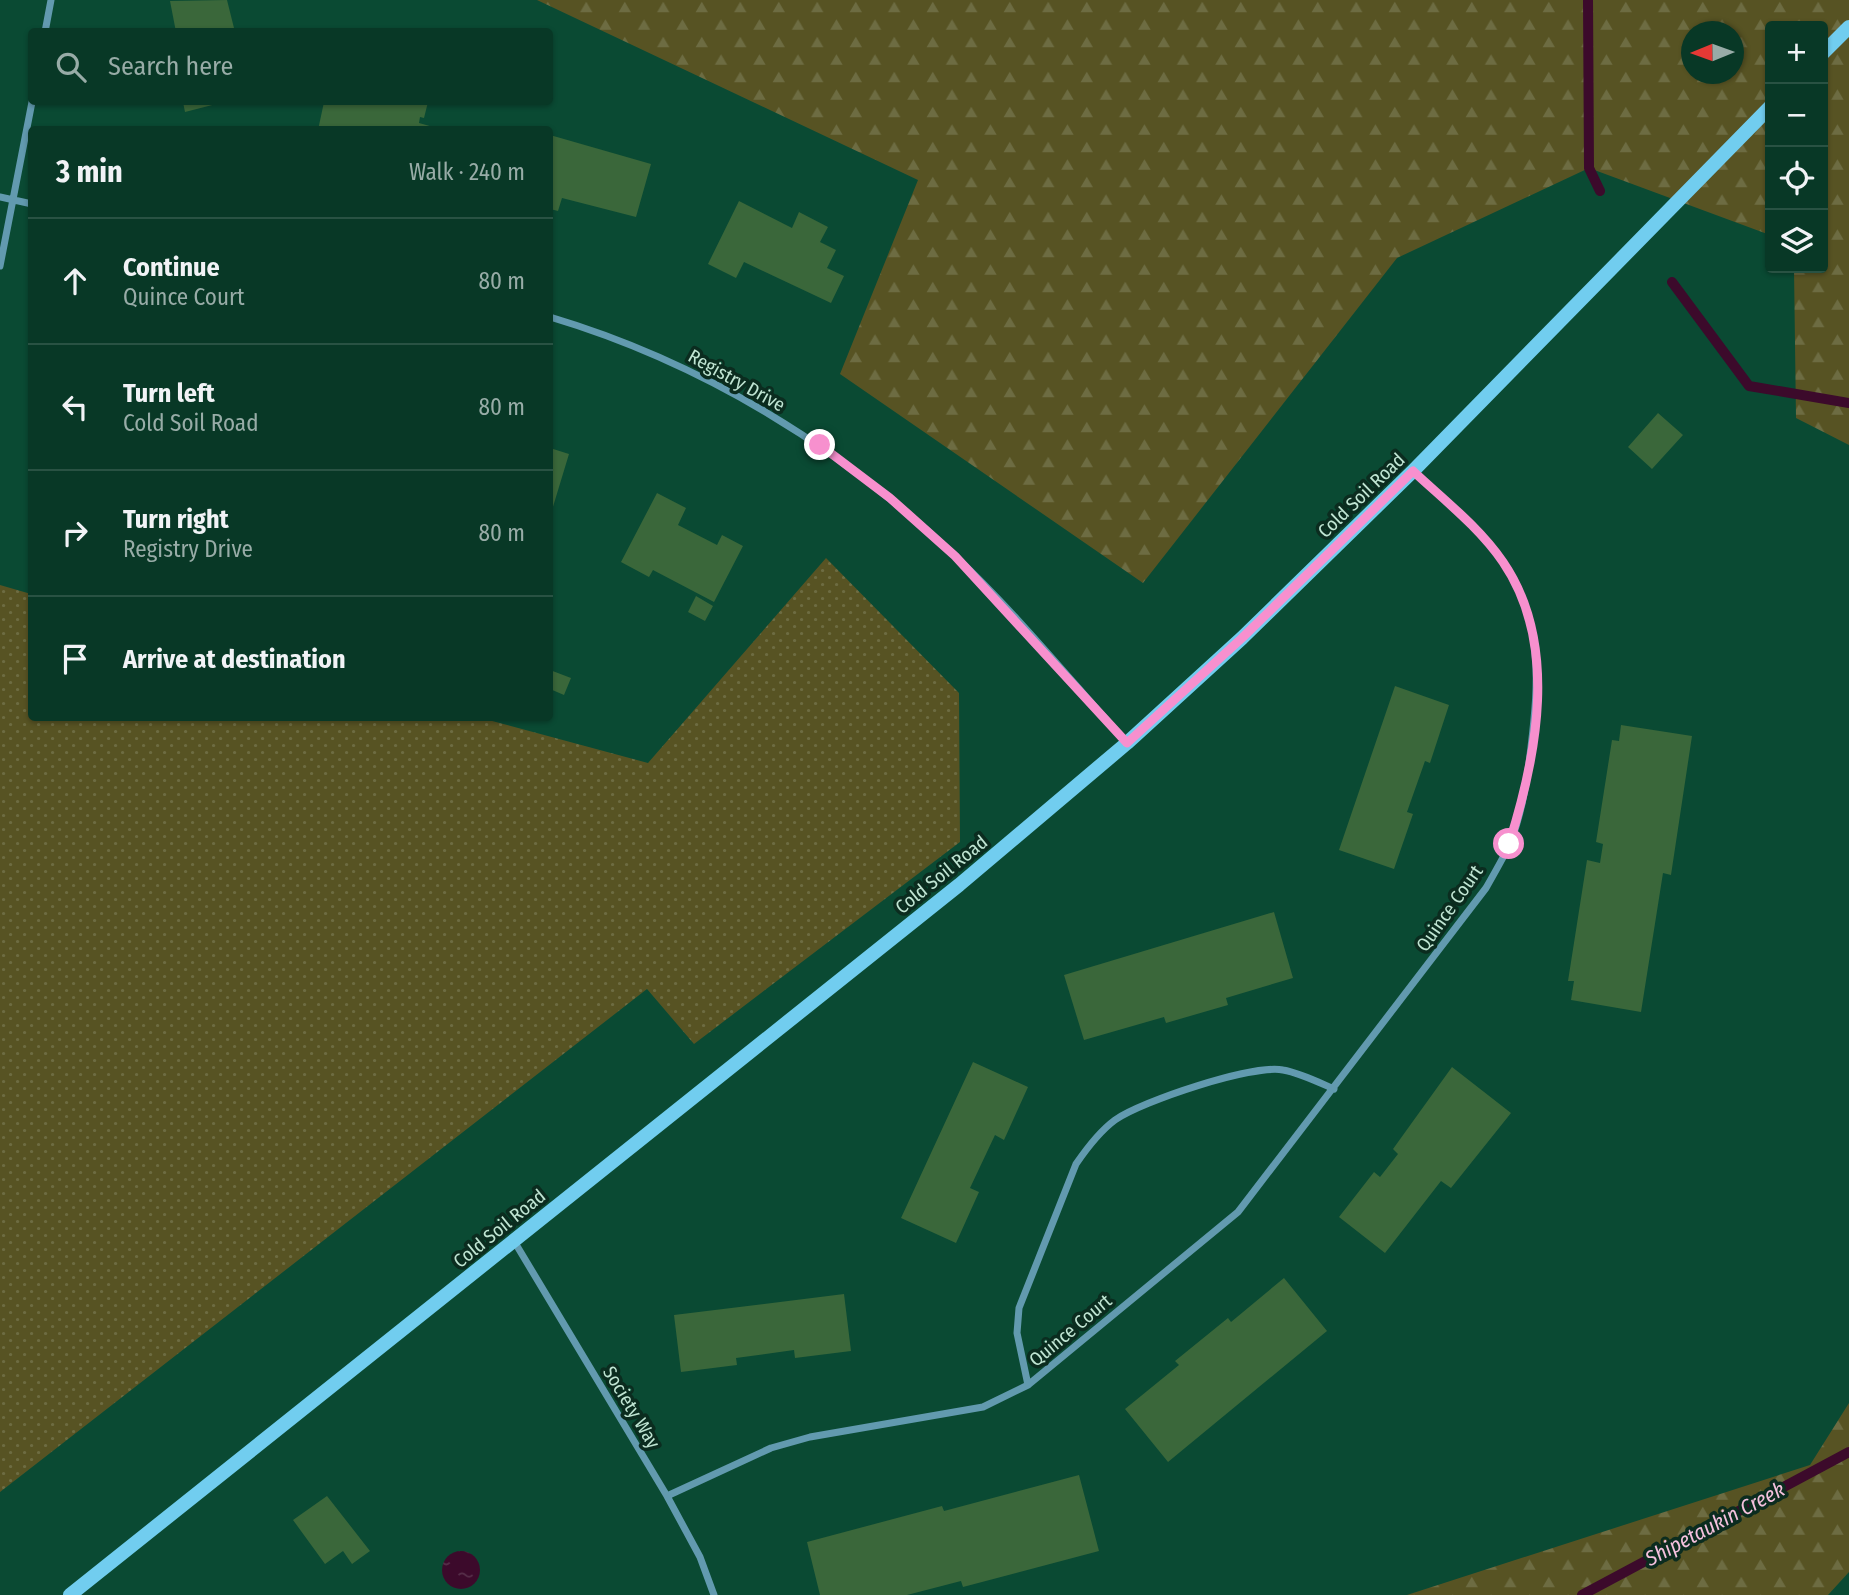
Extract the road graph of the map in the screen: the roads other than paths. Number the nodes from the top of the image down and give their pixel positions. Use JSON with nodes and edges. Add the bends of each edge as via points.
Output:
{"nodes":[{"id":1,"x":51,"y":0,"type":"edge"},
{"id":2,"x":1849,"y":27,"type":"edge"},
{"id":3,"x":46,"y":28,"type":"edge"},
{"id":4,"x":1828,"y":48,"type":"edge"},
{"id":5,"x":31,"y":105,"type":"edge"},
{"id":6,"x":1765,"y":112,"type":"edge"},
{"id":7,"x":0,"y":197,"type":"edge"},
{"id":8,"x":14,"y":200,"type":"junction"},
{"id":9,"x":28,"y":203,"type":"edge"},
{"id":10,"x":0,"y":266,"type":"edge"},
{"id":11,"x":553,"y":318,"type":"edge"},
{"id":12,"x":1413,"y":471,"type":"junction"},
{"id":13,"x":1127,"y":743,"type":"junction"},
{"id":14,"x":1334,"y":1088,"type":"junction"},
{"id":15,"x":513,"y":1241,"type":"junction"},
{"id":16,"x":1028,"y":1385,"type":"junction"},
{"id":17,"x":667,"y":1496,"type":"junction"},
{"id":18,"x":70,"y":1595,"type":"edge"},
{"id":19,"x":714,"y":1595,"type":"edge"}],
"edges":[{"from":1,"to":3,"type":"street"},
{"from":2,"to":4,"type":"street"},
{"from":5,"to":8,"type":"street"},
{"from":6,"to":12,"type":"street","name":"Cold Soil Road"},
{"from":7,"to":8,"type":"street"},
{"from":8,"to":9,"type":"street"},
{"from":8,"to":10,"type":"street"},
{"from":11,"to":13,"type":"street","name":"Registry Drive","via":[[667,360],[746,400],[830,453],[955,556]]},
{"from":12,"to":13,"type":"street","name":"Cold Soil Road"},
{"from":12,"to":14,"type":"street","name":"Quince Court","via":[[1480,533],[1504,563],[1525,604],[1535,639],[1538,683],[1528,774],[1509,844],[1486,888]]},
{"from":13,"to":15,"type":"street","name":"Cold Soil Road","via":[[959,886]]},
{"from":14,"to":16,"type":"street","name":"Quince Court","via":[[1238,1212]]},
{"from":14,"to":16,"type":"street","name":"Quince Court","via":[[1284,1070],[1261,1069],[1143,1104],[1115,1120],[1090,1144],[1076,1164],[1018,1308],[1017,1334]]},
{"from":15,"to":17,"type":"street","name":"Society Way"},
{"from":15,"to":18,"type":"street","name":"Cold Soil Road"},
{"from":16,"to":17,"type":"street","name":"Quince Court","via":[[983,1407],[771,1448]]},
{"from":17,"to":19,"type":"street","name":"Society Way","via":[[700,1557]]}]}
